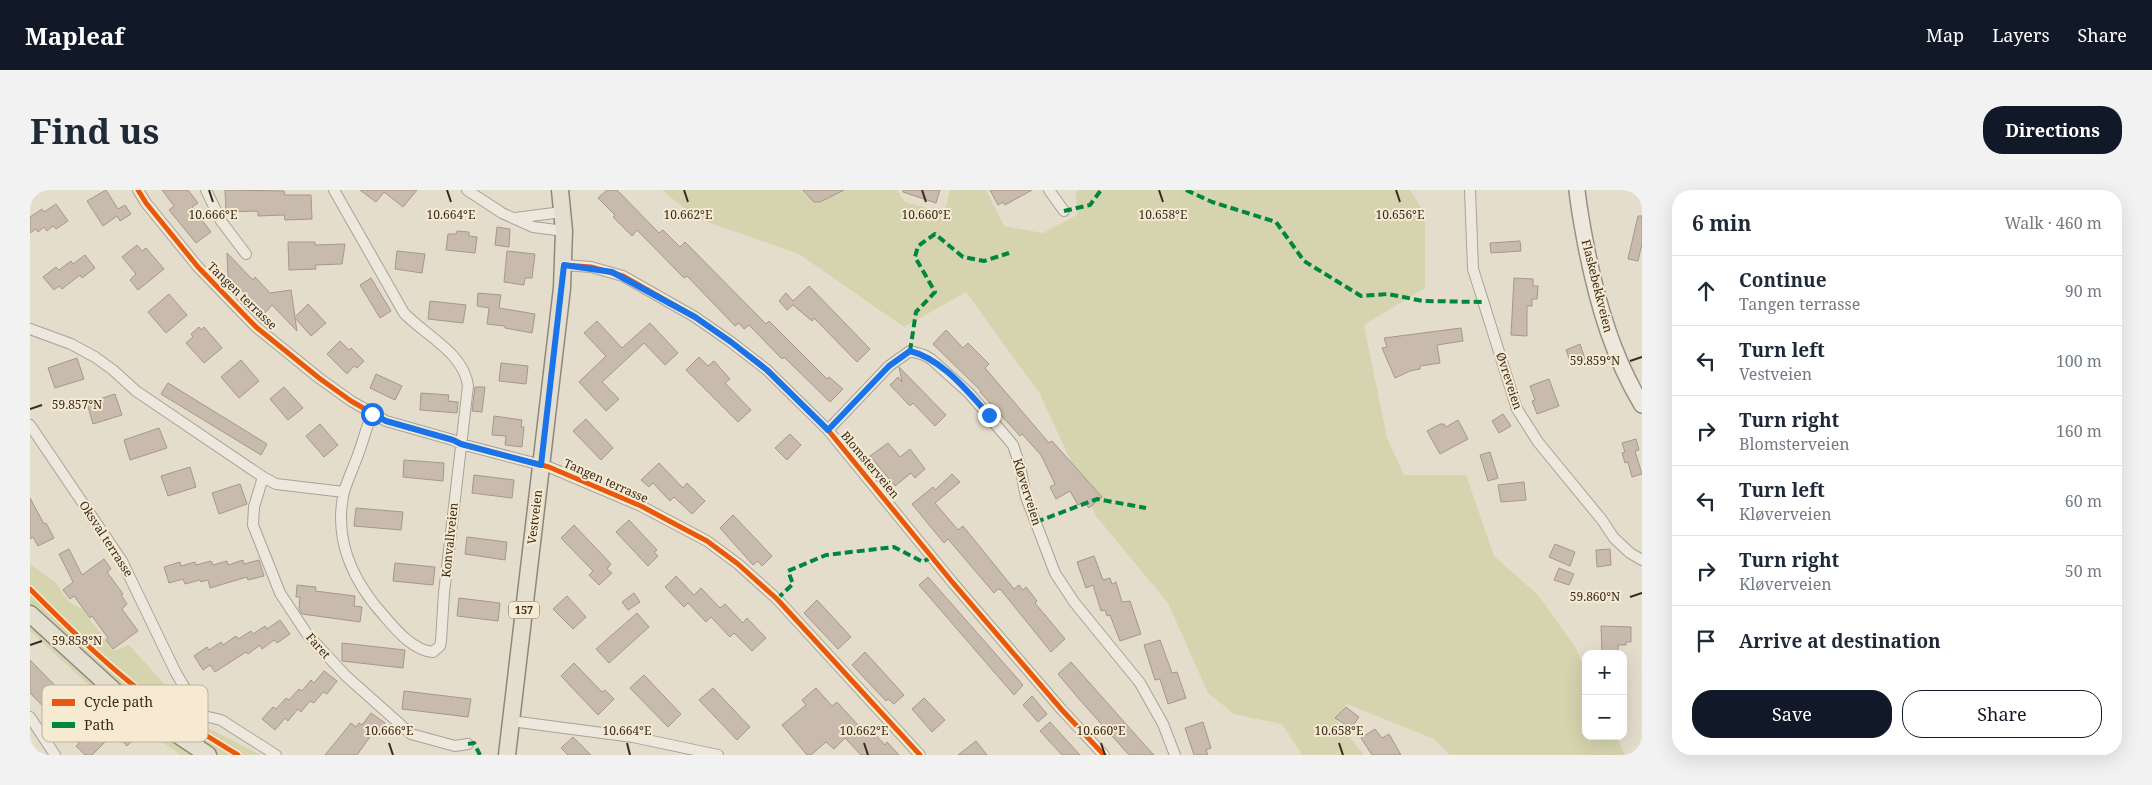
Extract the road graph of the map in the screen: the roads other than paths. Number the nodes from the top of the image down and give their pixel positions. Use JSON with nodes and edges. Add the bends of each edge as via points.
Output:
{"nodes":[{"id":1,"x":138,"y":190,"type":"edge"},
{"id":2,"x":206,"y":190,"type":"edge"},
{"id":3,"x":334,"y":190,"type":"edge"},
{"id":4,"x":467,"y":190,"type":"edge"},
{"id":5,"x":560,"y":190,"type":"edge"},
{"id":6,"x":1049,"y":190,"type":"edge"},
{"id":7,"x":1470,"y":190,"type":"edge"},
{"id":8,"x":1577,"y":190,"type":"edge"},
{"id":9,"x":1064,"y":211,"type":"dead end"},
{"id":10,"x":562,"y":212,"type":"junction"},
{"id":11,"x":515,"y":218,"type":"junction"},
{"id":12,"x":564,"y":231,"type":"junction"},
{"id":13,"x":246,"y":254,"type":"dead end"},
{"id":14,"x":564,"y":265,"type":"junction"},
{"id":15,"x":30,"y":329,"type":"edge"},
{"id":16,"x":1642,"y":405,"type":"edge"},
{"id":17,"x":372,"y":414,"type":"junction"},
{"id":18,"x":30,"y":425,"type":"edge"},
{"id":19,"x":828,"y":430,"type":"junction"},
{"id":20,"x":461,"y":444,"type":"junction"},
{"id":21,"x":541,"y":465,"type":"junction"},
{"id":22,"x":263,"y":477,"type":"junction"},
{"id":23,"x":344,"y":492,"type":"junction"},
{"id":24,"x":1642,"y":560,"type":"edge"},
{"id":25,"x":30,"y":614,"type":"edge"},
{"id":26,"x":108,"y":685,"type":"edge"},
{"id":27,"x":182,"y":685,"type":"edge"},
{"id":28,"x":208,"y":715,"type":"edge"},
{"id":29,"x":30,"y":717,"type":"edge"},
{"id":30,"x":511,"y":721,"type":"junction"},
{"id":31,"x":42,"y":735,"type":"edge"},
{"id":32,"x":46,"y":742,"type":"edge"},
{"id":33,"x":187,"y":742,"type":"edge"},
{"id":34,"x":468,"y":744,"type":"dead end"},
{"id":35,"x":55,"y":755,"type":"edge"},
{"id":36,"x":208,"y":755,"type":"edge"},
{"id":37,"x":276,"y":755,"type":"edge"},
{"id":38,"x":507,"y":755,"type":"edge"},
{"id":39,"x":718,"y":755,"type":"edge"},
{"id":40,"x":920,"y":755,"type":"edge"},
{"id":41,"x":1104,"y":755,"type":"edge"},
{"id":42,"x":1175,"y":755,"type":"edge"}],
"edges":[{"from":1,"to":17,"type":"street","name":"Tangen terrasse","via":[[198,267],[256,327],[319,378]]},
{"from":2,"to":13,"type":"street","via":[[221,221]]},
{"from":3,"to":20,"type":"street","name":"Konvallveien","via":[[404,313],[462,367],[468,386]]},
{"from":4,"to":11,"type":"street"},
{"from":5,"to":10,"type":"main road","name":"Vestveien","number":"157"},
{"from":6,"to":9,"type":"street"},
{"from":7,"to":24,"type":"street","name":"Øvreveien","via":[[1473,269],[1517,409],[1538,442],[1614,538]]},
{"from":8,"to":16,"type":"main road","name":"Flaskebekkveien","via":[[1602,314],[1624,374]]},
{"from":10,"to":11,"type":"street"},
{"from":10,"to":12,"type":"main road","name":"Vestveien","number":"157"},
{"from":11,"to":12,"type":"street","via":[[533,227]]},
{"from":12,"to":14,"type":"main road","name":"Vestveien","number":"157"},
{"from":14,"to":19,"type":"street","name":"Blomsterveien","via":[[612,272],[695,317],[767,370]]},
{"from":14,"to":21,"type":"main road","name":"Vestveien","number":"157"},
{"from":15,"to":22,"type":"street","via":[[95,357],[136,392]]},
{"from":17,"to":20,"type":"street","name":"Tangen terrasse"},
{"from":17,"to":23,"type":"street","name":"Konvallveien"},
{"from":18,"to":27,"type":"street","name":"Oksval terrasse","via":[[122,561]]},
{"from":19,"to":41,"type":"street","name":"Blomsterveien","via":[[964,597]]},
{"from":19,"to":42,"type":"street","name":"Kløverveien","via":[[889,366],[910,351],[931,359],[968,393],[1013,444],[1026,497],[1055,573],[1074,602],[1145,690]]},
{"from":20,"to":21,"type":"street","name":"Tangen terrasse"},
{"from":20,"to":23,"type":"street","name":"Konvallveien","via":[[441,641],[433,652],[404,638],[360,586],[343,540]]},
{"from":21,"to":30,"type":"main road","name":"Vestveien","number":"157"},
{"from":21,"to":40,"type":"street","name":"Tangen terrasse","via":[[641,506],[707,541],[738,564],[777,600]]},
{"from":22,"to":23,"type":"street","via":[[276,484]]},
{"from":22,"to":34,"type":"street","name":"Faret","via":[[254,507],[253,525],[280,593],[307,634],[346,676],[411,734],[455,746]]},
{"from":25,"to":26,"type":"main road"},
{"from":28,"to":37,"type":"street"},
{"from":29,"to":31,"type":"street"},
{"from":30,"to":38,"type":"main road","name":"Vestveien","number":"157"},
{"from":30,"to":39,"type":"street","via":[[633,738]]},
{"from":32,"to":35,"type":"street"},
{"from":33,"to":36,"type":"main road"}]}
